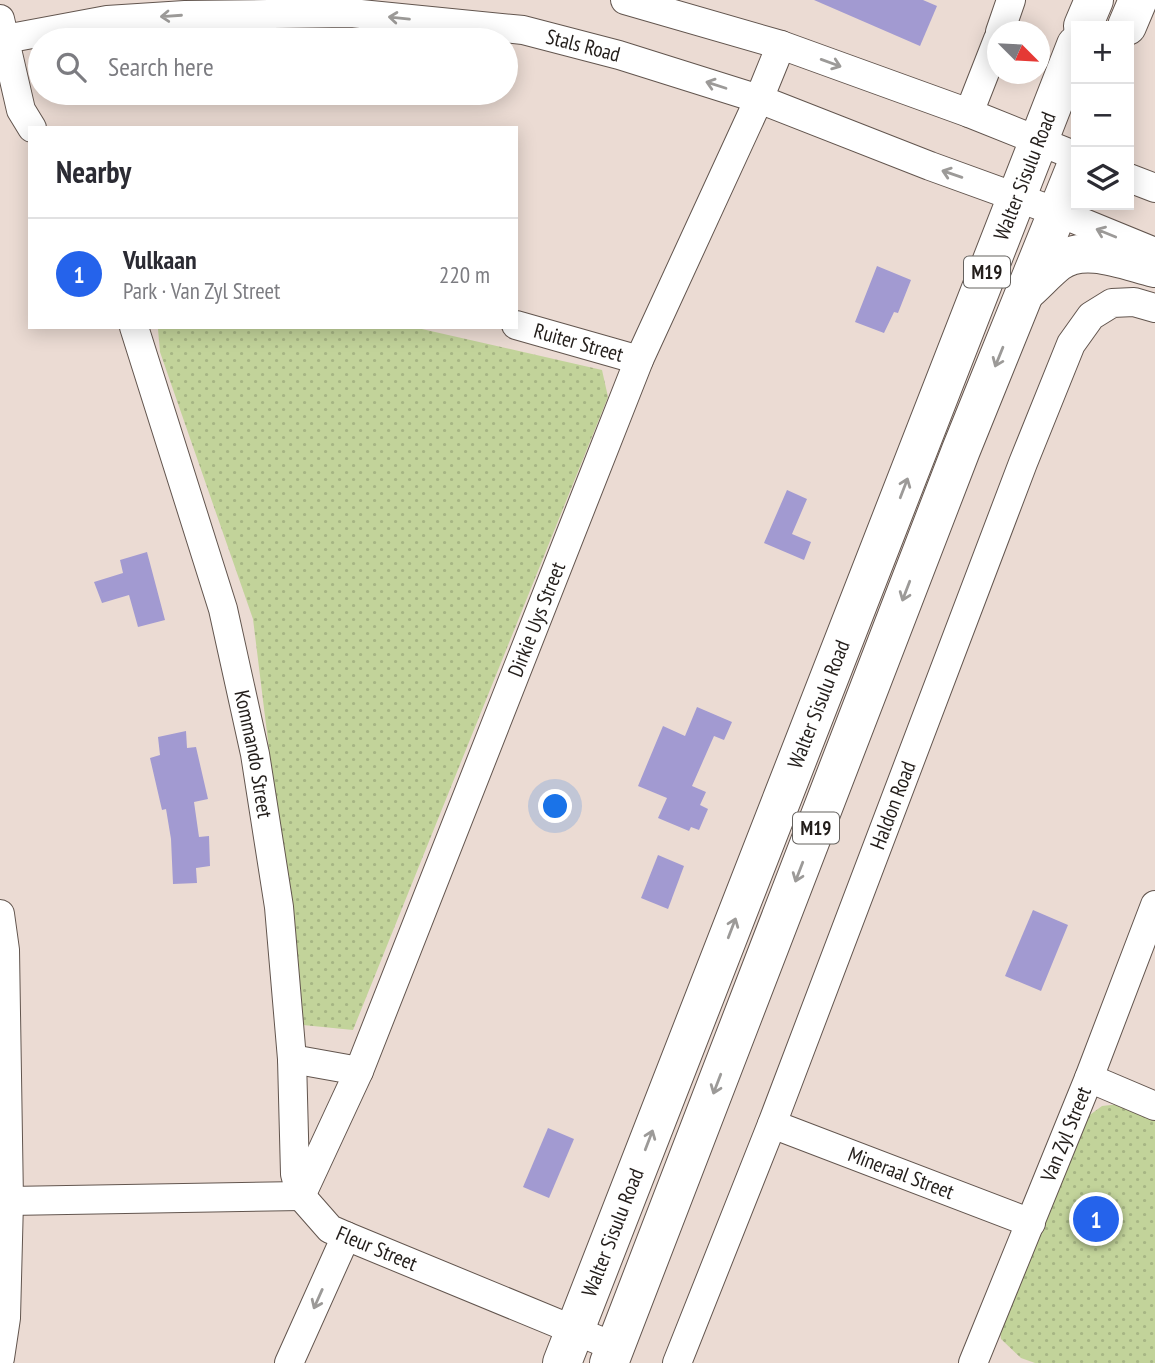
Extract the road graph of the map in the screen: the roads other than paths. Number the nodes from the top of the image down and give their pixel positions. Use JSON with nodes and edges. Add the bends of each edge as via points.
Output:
{"nodes":[{"id":1,"x":625,"y":0,"type":"edge"},
{"id":2,"x":1011,"y":0,"type":"edge"},
{"id":3,"x":1094,"y":0,"type":"edge"},
{"id":4,"x":1138,"y":0,"type":"edge"},
{"id":5,"x":351,"y":7,"type":"edge"},
{"id":6,"x":1004,"y":21,"type":"edge"},
{"id":7,"x":1085,"y":21,"type":"edge"},
{"id":8,"x":1129,"y":21,"type":"edge"},
{"id":9,"x":42,"y":28,"type":"edge"},
{"id":10,"x":508,"y":28,"type":"edge"},
{"id":11,"x":518,"y":29,"type":"edge"},
{"id":12,"x":28,"y":30,"type":"edge"},
{"id":13,"x":2,"y":33,"type":"edge"},
{"id":14,"x":781,"y":46,"type":"junction"},
{"id":15,"x":1071,"y":58,"type":"edge"},
{"id":16,"x":987,"y":68,"type":"edge"},
{"id":17,"x":759,"y":99,"type":"junction"},
{"id":18,"x":970,"y":113,"type":"junction"},
{"id":19,"x":31,"y":126,"type":"edge"},
{"id":20,"x":1039,"y":141,"type":"junction"},
{"id":21,"x":1071,"y":154,"type":"edge"},
{"id":22,"x":1071,"y":178,"type":"edge"},
{"id":23,"x":1134,"y":180,"type":"edge"},
{"id":24,"x":1155,"y":188,"type":"edge"},
{"id":25,"x":1016,"y":197,"type":"junction"},
{"id":26,"x":1057,"y":212,"type":"junction"},
{"id":27,"x":1155,"y":252,"type":"edge"},
{"id":28,"x":1155,"y":268,"type":"edge"},
{"id":29,"x":1025,"y":293,"type":"junction"},
{"id":30,"x":1155,"y":308,"type":"edge"},
{"id":31,"x":518,"y":326,"type":"edge"},
{"id":32,"x":135,"y":329,"type":"edge"},
{"id":33,"x":639,"y":360,"type":"junction"},
{"id":34,"x":887,"y":531,"type":"junction"},
{"id":35,"x":924,"y":545,"type":"junction"},
{"id":36,"x":808,"y":734,"type":"junction"},
{"id":37,"x":846,"y":749,"type":"junction"},
{"id":38,"x":1155,"y":905,"type":"edge"},
{"id":39,"x":0,"y":914,"type":"edge"},
{"id":40,"x":694,"y":1026,"type":"junction"},
{"id":41,"x":733,"y":1042,"type":"junction"},
{"id":42,"x":292,"y":1059,"type":"junction"},
{"id":43,"x":359,"y":1071,"type":"junction"},
{"id":44,"x":1089,"y":1078,"type":"junction"},
{"id":45,"x":1155,"y":1106,"type":"edge"},
{"id":46,"x":772,"y":1124,"type":"junction"},
{"id":47,"x":301,"y":1196,"type":"junction"},
{"id":48,"x":9,"y":1201,"type":"junction"},
{"id":49,"x":1031,"y":1223,"type":"junction"},
{"id":50,"x":346,"y":1236,"type":"junction"},
{"id":51,"x":569,"y":1347,"type":"edge"},
{"id":52,"x":612,"y":1355,"type":"edge"},
{"id":53,"x":0,"y":1358,"type":"edge"},
{"id":54,"x":289,"y":1363,"type":"edge"},
{"id":55,"x":677,"y":1363,"type":"edge"},
{"id":56,"x":973,"y":1363,"type":"edge"}],
"edges":[{"from":1,"to":14,"type":"street"},
{"from":2,"to":6,"type":"street"},
{"from":3,"to":7,"type":"highway"},
{"from":4,"to":8,"type":"highway"},
{"from":5,"to":9,"type":"street","name":"Stals Road","one_way":true,"via":[[107,20]]},
{"from":10,"to":5,"type":"street","name":"Stals Road","one_way":true},
{"from":17,"to":11,"type":"street","name":"Stals Road","one_way":true,"via":[[620,55]]},
{"from":12,"to":13,"type":"street","name":"Stals Road","one_way":true},
{"from":13,"to":19,"type":"street","via":[[21,110]]},
{"from":14,"to":17,"type":"street","name":"Dirkie Uys Street"},
{"from":14,"to":18,"type":"street","one_way":true},
{"from":15,"to":20,"type":"highway","name":"Walter Sisulu Road","number":"M19"},
{"from":16,"to":18,"type":"street"},
{"from":25,"to":17,"type":"street","name":"Stals Road","one_way":true},
{"from":17,"to":33,"type":"street","name":"Dirkie Uys Street"},
{"from":18,"to":20,"type":"street"},
{"from":20,"to":21,"type":"street"},
{"from":20,"to":25,"type":"highway","name":"Walter Sisulu Road","number":"M19"},
{"from":22,"to":26,"type":"highway","name":"Walter Sisulu Road","number":"M19"},
{"from":23,"to":24,"type":"street"},
{"from":25,"to":26,"type":"street","name":"Stals Road"},
{"from":34,"to":25,"type":"highway","name":"Walter Sisulu Road","number":"M19","one_way":true},
{"from":27,"to":26,"type":"street","name":"Stals Road","one_way":true},
{"from":26,"to":29,"type":"highway","name":"Walter Sisulu Road","number":"M19"},
{"from":28,"to":29,"type":"highway","via":[[1097,254],[1076,254],[1058,262]]},
{"from":29,"to":35,"type":"highway","name":"Walter Sisulu Road","number":"M19","one_way":true},
{"from":30,"to":46,"type":"street","name":"Haldon Road","via":[[1134,302],[1112,303],[1091,316],[1071,344]]},
{"from":31,"to":33,"type":"street","name":"Ruiter Street"},
{"from":32,"to":42,"type":"street","name":"Kommando Street","via":[[223,609],[255,754],[279,907]]},
{"from":33,"to":43,"type":"street","name":"Dirkie Uys Street"},
{"from":34,"to":35,"type":"highway"},
{"from":34,"to":36,"type":"highway","name":"Walter Sisulu Road","number":"M19"},
{"from":35,"to":37,"type":"highway","name":"Walter Sisulu Road","number":"M19","one_way":true},
{"from":36,"to":37,"type":"highway"},
{"from":40,"to":36,"type":"highway","name":"Walter Sisulu Road","number":"M19","one_way":true},
{"from":37,"to":41,"type":"highway","name":"Walter Sisulu Road","number":"M19","one_way":true},
{"from":38,"to":44,"type":"street","name":"Van Zyl Street"},
{"from":39,"to":48,"type":"street","via":[[5,950]]},
{"from":40,"to":41,"type":"highway"},
{"from":51,"to":40,"type":"highway","name":"Walter Sisulu Road","number":"M19","one_way":true},
{"from":41,"to":52,"type":"highway","name":"Walter Sisulu Road","number":"M19","one_way":true},
{"from":42,"to":43,"type":"street"},
{"from":42,"to":47,"type":"street","name":"Kommando Street","via":[[295,1174]]},
{"from":43,"to":47,"type":"street","name":"Dirkie Uys Street"},
{"from":44,"to":45,"type":"street"},
{"from":44,"to":49,"type":"street","name":"Van Zyl Street"},
{"from":46,"to":49,"type":"street","name":"Mineraal Street"},
{"from":46,"to":55,"type":"street","name":"Haldon Road"},
{"from":47,"to":48,"type":"street"},
{"from":47,"to":50,"type":"street","name":"Fleur Street","via":[[330,1228]]},
{"from":48,"to":53,"type":"street","via":[[6,1318]]},
{"from":49,"to":56,"type":"street","name":"Van Zyl Street"},
{"from":50,"to":51,"type":"street","name":"Fleur Street"},
{"from":50,"to":54,"type":"street","one_way":true},
{"from":51,"to":52,"type":"street","name":"Fleur Street"}]}
